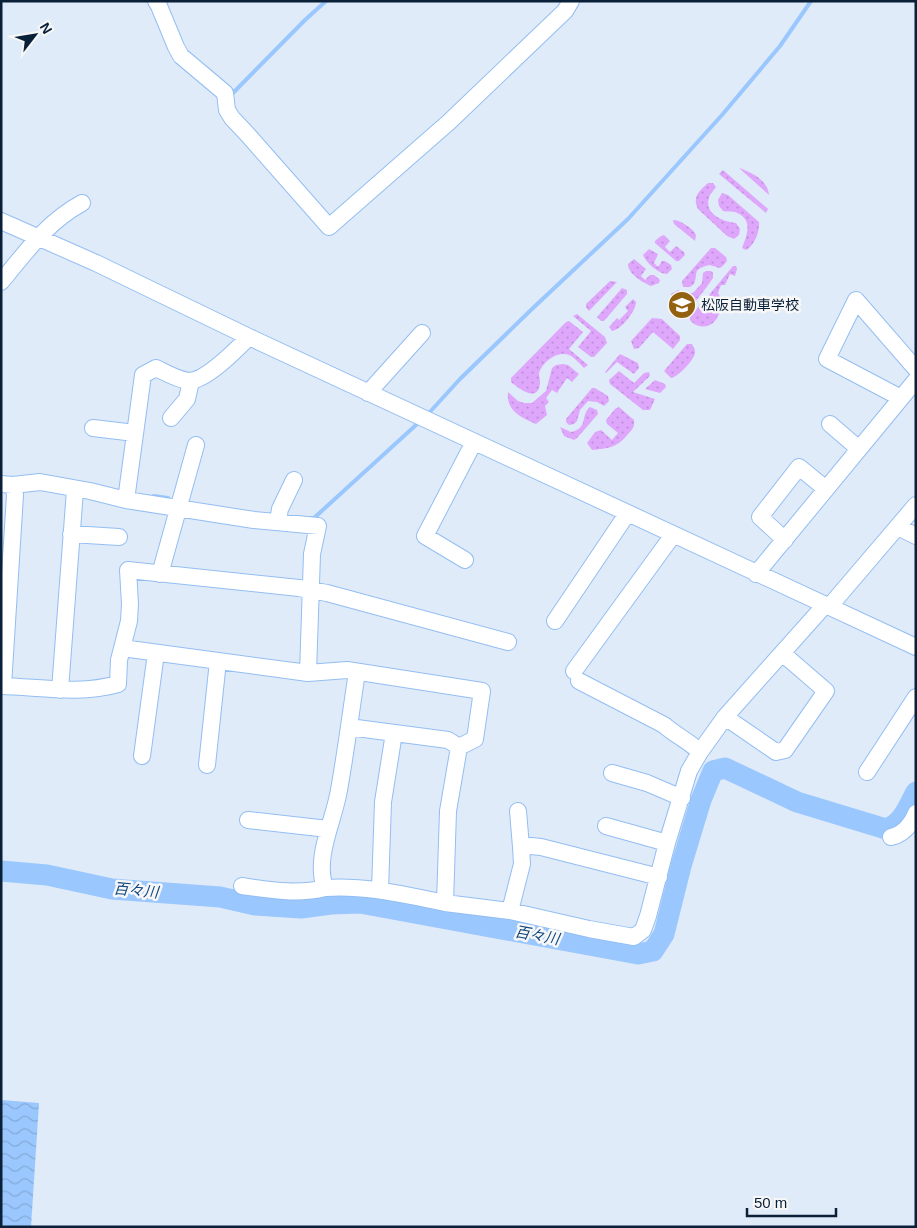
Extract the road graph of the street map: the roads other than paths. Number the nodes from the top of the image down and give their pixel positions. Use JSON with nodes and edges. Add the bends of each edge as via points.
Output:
{"nodes":[{"id":1,"x":156,"y":1,"type":"edge"},
{"id":2,"x":570,"y":1,"type":"edge"},
{"id":3,"x":82,"y":203,"type":"dead end"},
{"id":4,"x":1,"y":221,"type":"edge"},
{"id":5,"x":38,"y":238,"type":"junction"},
{"id":6,"x":1,"y":282,"type":"edge"},
{"id":7,"x":422,"y":333,"type":"dead end"},
{"id":8,"x":248,"y":338,"type":"junction"},
{"id":9,"x":916,"y":369,"type":"edge"},
{"id":10,"x":916,"y":380,"type":"edge"},
{"id":11,"x":191,"y":381,"type":"junction"},
{"id":12,"x":368,"y":393,"type":"junction"},
{"id":13,"x":901,"y":398,"type":"junction"},
{"id":14,"x":171,"y":418,"type":"dead end"},
{"id":15,"x":830,"y":424,"type":"dead end"},
{"id":16,"x":92,"y":428,"type":"dead end"},
{"id":17,"x":135,"y":433,"type":"junction"},
{"id":18,"x":474,"y":442,"type":"junction"},
{"id":19,"x":196,"y":445,"type":"dead end"},
{"id":20,"x":859,"y":449,"type":"junction"},
{"id":21,"x":294,"y":480,"type":"dead end"},
{"id":22,"x":7,"y":484,"type":"edge"},
{"id":23,"x":826,"y":489,"type":"junction"},
{"id":24,"x":75,"y":490,"type":"junction"},
{"id":25,"x":139,"y":502,"type":"junction"},
{"id":26,"x":179,"y":502,"type":"junction"},
{"id":27,"x":916,"y":505,"type":"edge"},
{"id":28,"x":627,"y":514,"type":"junction"},
{"id":29,"x":279,"y":517,"type":"junction"},
{"id":30,"x":898,"y":527,"type":"junction"},
{"id":31,"x":71,"y":534,"type":"junction"},
{"id":32,"x":673,"y":535,"type":"junction"},
{"id":33,"x":916,"y":536,"type":"edge"},
{"id":34,"x":119,"y":537,"type":"dead end"},
{"id":35,"x":785,"y":540,"type":"junction"},
{"id":36,"x":465,"y":560,"type":"dead end"},
{"id":37,"x":160,"y":574,"type":"junction"},
{"id":38,"x":756,"y":574,"type":"junction"},
{"id":39,"x":310,"y":590,"type":"junction"},
{"id":40,"x":827,"y":606,"type":"junction"},
{"id":41,"x":555,"y":621,"type":"dead end"},
{"id":42,"x":508,"y":642,"type":"dead end"},
{"id":43,"x":916,"y":647,"type":"edge"},
{"id":44,"x":122,"y":648,"type":"junction"},
{"id":45,"x":156,"y":653,"type":"junction"},
{"id":46,"x":782,"y":653,"type":"junction"},
{"id":47,"x":218,"y":661,"type":"junction"},
{"id":48,"x":357,"y":672,"type":"junction"},
{"id":49,"x":308,"y":673,"type":"junction"},
{"id":50,"x":2,"y":686,"type":"edge"},
{"id":51,"x":60,"y":690,"type":"junction"},
{"id":52,"x":916,"y":697,"type":"edge"},
{"id":53,"x":725,"y":717,"type":"junction"},
{"id":54,"x":349,"y":727,"type":"junction"},
{"id":55,"x":394,"y":733,"type":"junction"},
{"id":56,"x":459,"y":747,"type":"junction"},
{"id":57,"x":700,"y":752,"type":"junction"},
{"id":58,"x":142,"y":756,"type":"dead end"},
{"id":59,"x":207,"y":765,"type":"dead end"},
{"id":60,"x":867,"y":772,"type":"dead end"},
{"id":61,"x":612,"y":773,"type":"dead end"},
{"id":62,"x":682,"y":798,"type":"junction"},
{"id":63,"x":518,"y":811,"type":"dead end"},
{"id":64,"x":916,"y":813,"type":"edge"},
{"id":65,"x":248,"y":820,"type":"dead end"},
{"id":66,"x":606,"y":826,"type":"dead end"},
{"id":67,"x":328,"y":829,"type":"junction"},
{"id":68,"x":891,"y":837,"type":"dead end"},
{"id":69,"x":667,"y":843,"type":"junction"},
{"id":70,"x":521,"y":847,"type":"junction"},
{"id":71,"x":659,"y":877,"type":"junction"},
{"id":72,"x":242,"y":886,"type":"dead end"},
{"id":73,"x":325,"y":888,"type":"junction"},
{"id":74,"x":380,"y":890,"type":"junction"},
{"id":75,"x":445,"y":903,"type":"junction"},
{"id":76,"x":510,"y":911,"type":"junction"}],
"edges":[{"from":1,"to":2,"type":"street","via":[[182,56],[225,98],[232,118],[329,227],[449,122],[565,10]]},
{"from":3,"to":5,"type":"street","via":[[65,212]]},
{"from":4,"to":5,"type":"street"},
{"from":5,"to":6,"type":"street"},
{"from":5,"to":8,"type":"street"},
{"from":7,"to":12,"type":"street"},
{"from":8,"to":11,"type":"street","via":[[225,360]]},
{"from":8,"to":12,"type":"street"},
{"from":9,"to":13,"type":"street","via":[[856,300],[826,359]]},
{"from":10,"to":13,"type":"street"},
{"from":11,"to":14,"type":"street","via":[[187,399]]},
{"from":11,"to":17,"type":"street","via":[[156,368],[143,375]]},
{"from":12,"to":18,"type":"street"},
{"from":13,"to":20,"type":"street"},
{"from":15,"to":20,"type":"street"},
{"from":16,"to":17,"type":"street"},
{"from":17,"to":25,"type":"street"},
{"from":18,"to":28,"type":"street"},
{"from":18,"to":36,"type":"street","via":[[425,536]]},
{"from":19,"to":26,"type":"street"},
{"from":20,"to":23,"type":"street"},
{"from":21,"to":29,"type":"street"},
{"from":22,"to":24,"type":"street","via":[[40,482]]},
{"from":22,"to":50,"type":"street","via":[[15,495]]},
{"from":23,"to":35,"type":"street"},
{"from":23,"to":35,"type":"street","via":[[799,468],[760,517]]},
{"from":24,"to":25,"type":"street"},
{"from":24,"to":31,"type":"street"},
{"from":25,"to":26,"type":"street"},
{"from":26,"to":29,"type":"street","via":[[254,520]]},
{"from":26,"to":37,"type":"street"},
{"from":27,"to":30,"type":"street"},
{"from":28,"to":32,"type":"street"},
{"from":28,"to":41,"type":"street"},
{"from":29,"to":39,"type":"street","via":[[318,526]]},
{"from":30,"to":33,"type":"street"},
{"from":30,"to":40,"type":"street"},
{"from":31,"to":34,"type":"street"},
{"from":31,"to":51,"type":"street"},
{"from":32,"to":38,"type":"street"},
{"from":32,"to":57,"type":"street","via":[[577,676],[664,725]]},
{"from":35,"to":38,"type":"street"},
{"from":37,"to":39,"type":"street"},
{"from":37,"to":44,"type":"street","via":[[128,570],[129,621]]},
{"from":38,"to":40,"type":"street"},
{"from":39,"to":42,"type":"street"},
{"from":39,"to":49,"type":"street"},
{"from":40,"to":43,"type":"street"},
{"from":40,"to":46,"type":"street"},
{"from":44,"to":45,"type":"street"},
{"from":44,"to":51,"type":"street","via":[[118,684]]},
{"from":45,"to":47,"type":"street"},
{"from":45,"to":58,"type":"street"},
{"from":46,"to":53,"type":"street"},
{"from":46,"to":53,"type":"street","via":[[826,691],[785,750],[776,752]]},
{"from":47,"to":49,"type":"street"},
{"from":47,"to":59,"type":"street"},
{"from":48,"to":49,"type":"street"},
{"from":48,"to":54,"type":"street"},
{"from":48,"to":56,"type":"street","via":[[482,690],[475,739]]},
{"from":50,"to":51,"type":"street"},
{"from":52,"to":60,"type":"street"},
{"from":53,"to":57,"type":"street"},
{"from":54,"to":55,"type":"street"},
{"from":54,"to":67,"type":"street","via":[[339,793]]},
{"from":55,"to":56,"type":"street","via":[[448,740]]},
{"from":55,"to":74,"type":"street","via":[[383,802]]},
{"from":56,"to":75,"type":"street","via":[[448,811]]},
{"from":57,"to":62,"type":"street","via":[[689,770]]},
{"from":61,"to":62,"type":"street"},
{"from":62,"to":69,"type":"street"},
{"from":63,"to":70,"type":"street"},
{"from":64,"to":68,"type":"street","via":[[904,831]]},
{"from":65,"to":67,"type":"street"},
{"from":66,"to":69,"type":"street"},
{"from":67,"to":73,"type":"street","via":[[320,875]]},
{"from":69,"to":71,"type":"street"},
{"from":70,"to":71,"type":"street","via":[[541,847]]},
{"from":70,"to":76,"type":"street","via":[[522,864]]},
{"from":71,"to":76,"type":"street","via":[[643,930],[634,937]]},
{"from":72,"to":73,"type":"street","via":[[295,892]]},
{"from":73,"to":74,"type":"street"},
{"from":74,"to":75,"type":"street"},
{"from":75,"to":76,"type":"street"}]}
